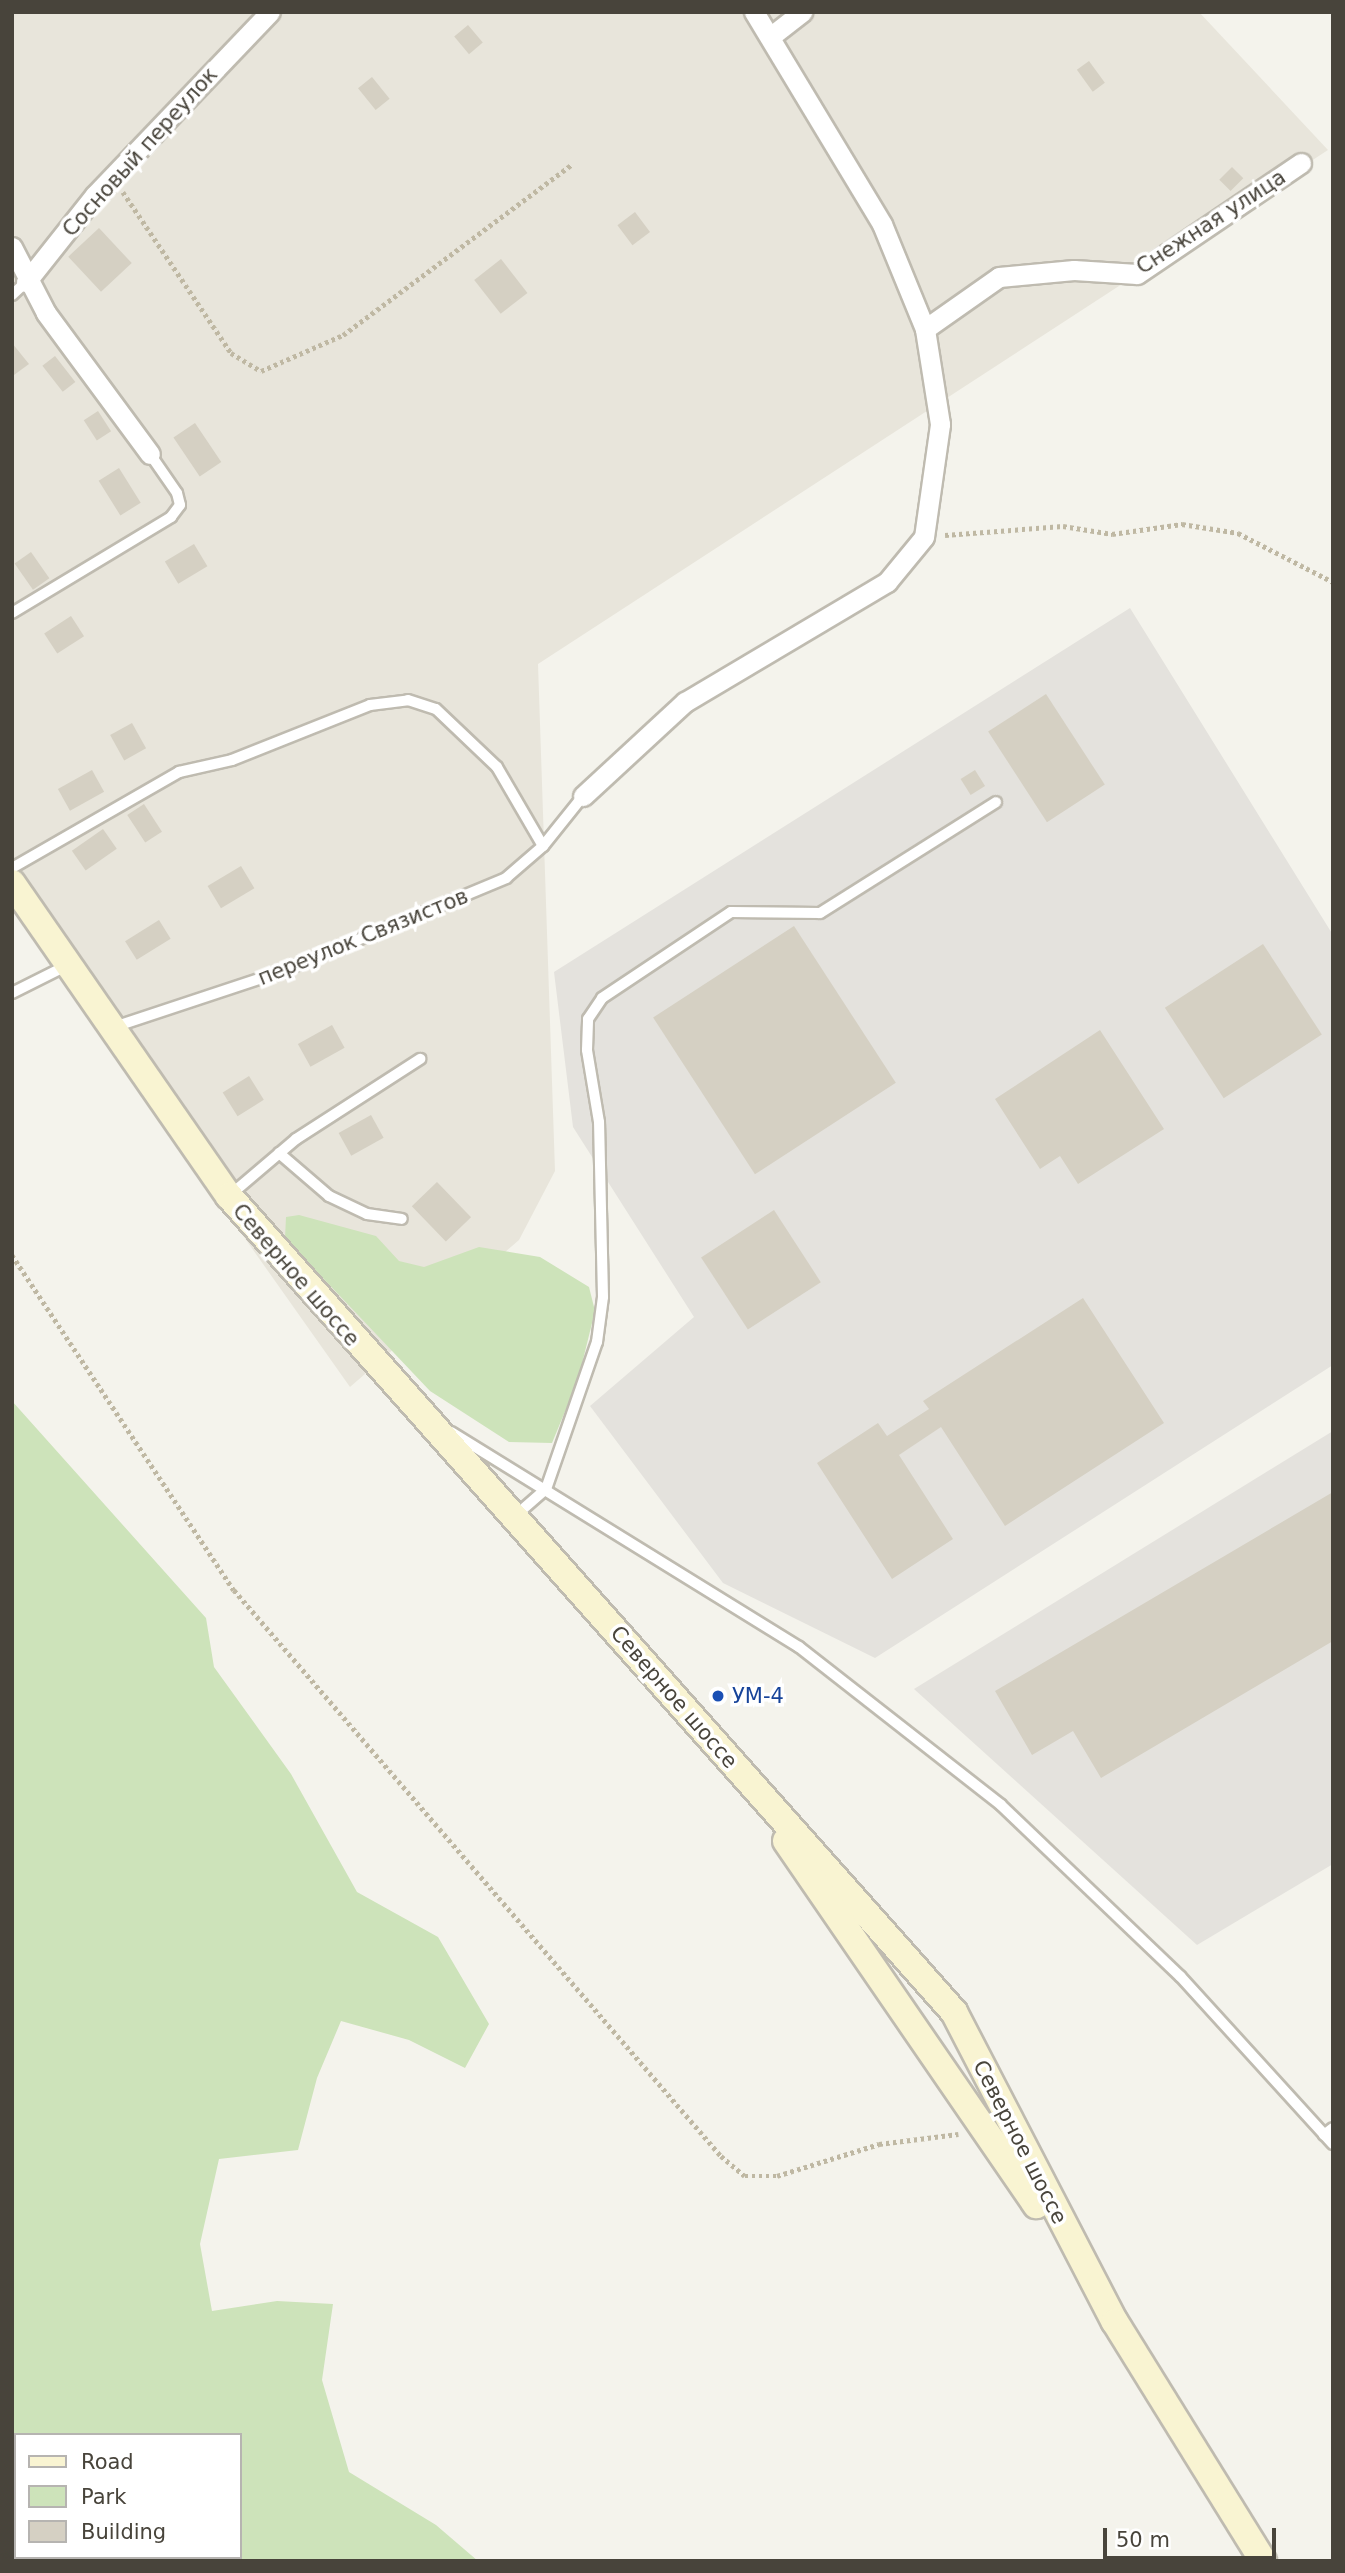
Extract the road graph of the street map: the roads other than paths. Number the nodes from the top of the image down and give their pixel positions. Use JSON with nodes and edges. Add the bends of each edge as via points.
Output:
{"nodes":[{"id":1,"x":270,"y":12,"type":"edge"},
{"id":2,"x":754,"y":12,"type":"edge"},
{"id":3,"x":802,"y":12,"type":"edge"},
{"id":4,"x":770,"y":37,"type":"junction"},
{"id":5,"x":1301,"y":163,"type":"dead end"},
{"id":6,"x":12,"y":247,"type":"edge"},
{"id":7,"x":19,"y":289,"type":"edge"},
{"id":8,"x":925,"y":329,"type":"junction"},
{"id":9,"x":150,"y":454,"type":"joint"},
{"id":10,"x":12,"y":612,"type":"edge"},
{"id":11,"x":583,"y":796,"type":"joint"},
{"id":12,"x":996,"y":802,"type":"dead end"},
{"id":13,"x":543,"y":846,"type":"junction"},
{"id":14,"x":12,"y":868,"type":"edge"},
{"id":15,"x":12,"y":883,"type":"edge"},
{"id":16,"x":68,"y":965,"type":"junction"},
{"id":17,"x":12,"y":993,"type":"edge"},
{"id":18,"x":111,"y":1028,"type":"junction"},
{"id":19,"x":420,"y":1059,"type":"dead end"},
{"id":20,"x":279,"y":1153,"type":"junction"},
{"id":21,"x":229,"y":1196,"type":"junction"},
{"id":22,"x":402,"y":1219,"type":"dead end"},
{"id":23,"x":412,"y":1408,"type":"junction"},
{"id":24,"x":547,"y":1489,"type":"junction"},
{"id":25,"x":515,"y":1516,"type":"junction"},
{"id":26,"x":734,"y":1764,"type":"junction"},
{"id":27,"x":1333,"y":2127,"type":"edge"},
{"id":28,"x":1324,"y":2135,"type":"junction"},
{"id":29,"x":1333,"y":2144,"type":"edge"},
{"id":30,"x":1115,"y":2322,"type":"junction"},
{"id":31,"x":1263,"y":2561,"type":"edge"}],
"edges":[{"from":1,"to":7,"type":"street","name":"Сосновый переулок","via":[[113,176]]},
{"from":2,"to":4,"type":"street"},
{"from":3,"to":4,"type":"street"},
{"from":4,"to":8,"type":"street","via":[[882,224]]},
{"from":5,"to":8,"type":"street","name":"Снежная улица","via":[[1137,274],[999,277]]},
{"from":6,"to":7,"type":"street"},
{"from":7,"to":9,"type":"street"},
{"from":8,"to":11,"type":"street","via":[[940,424],[924,537],[887,582],[685,702]]},
{"from":9,"to":10,"type":"lane","via":[[177,493],[180,505],[171,517]]},
{"from":11,"to":13,"type":"lane","name":"переулок Связистов"},
{"from":12,"to":24,"type":"lane","via":[[820,913],[731,912],[602,998],[588,1019],[587,1050],[599,1122],[603,1297],[597,1342]]},
{"from":13,"to":14,"type":"lane","via":[[497,767],[436,709],[408,700],[370,705],[232,760],[179,772]]},
{"from":13,"to":18,"type":"lane","name":"переулок Связистов","via":[[506,878],[449,904],[283,971]]},
{"from":15,"to":16,"type":"main road","name":"Северное шоссе"},
{"from":16,"to":17,"type":"lane"},
{"from":16,"to":18,"type":"main road","name":"Северное шоссе"},
{"from":18,"to":21,"type":"main road","name":"Северное шоссе"},
{"from":19,"to":20,"type":"lane"},
{"from":20,"to":21,"type":"lane"},
{"from":20,"to":22,"type":"lane","via":[[329,1196],[368,1214]]},
{"from":21,"to":23,"type":"main road","name":"Северное шоссе"},
{"from":23,"to":24,"type":"lane"},
{"from":23,"to":25,"type":"main road","name":"Северное шоссе"},
{"from":24,"to":25,"type":"lane"},
{"from":24,"to":28,"type":"lane","via":[[799,1647],[1001,1805],[1180,1976]]},
{"from":25,"to":26,"type":"main road","name":"Северное шоссе"},
{"from":26,"to":30,"type":"main road"},
{"from":26,"to":30,"type":"main road","name":"Северное шоссе","via":[[954,2012]]},
{"from":27,"to":28,"type":"lane"},
{"from":28,"to":29,"type":"lane"},
{"from":30,"to":31,"type":"main road","name":"Северное шоссе"}]}
